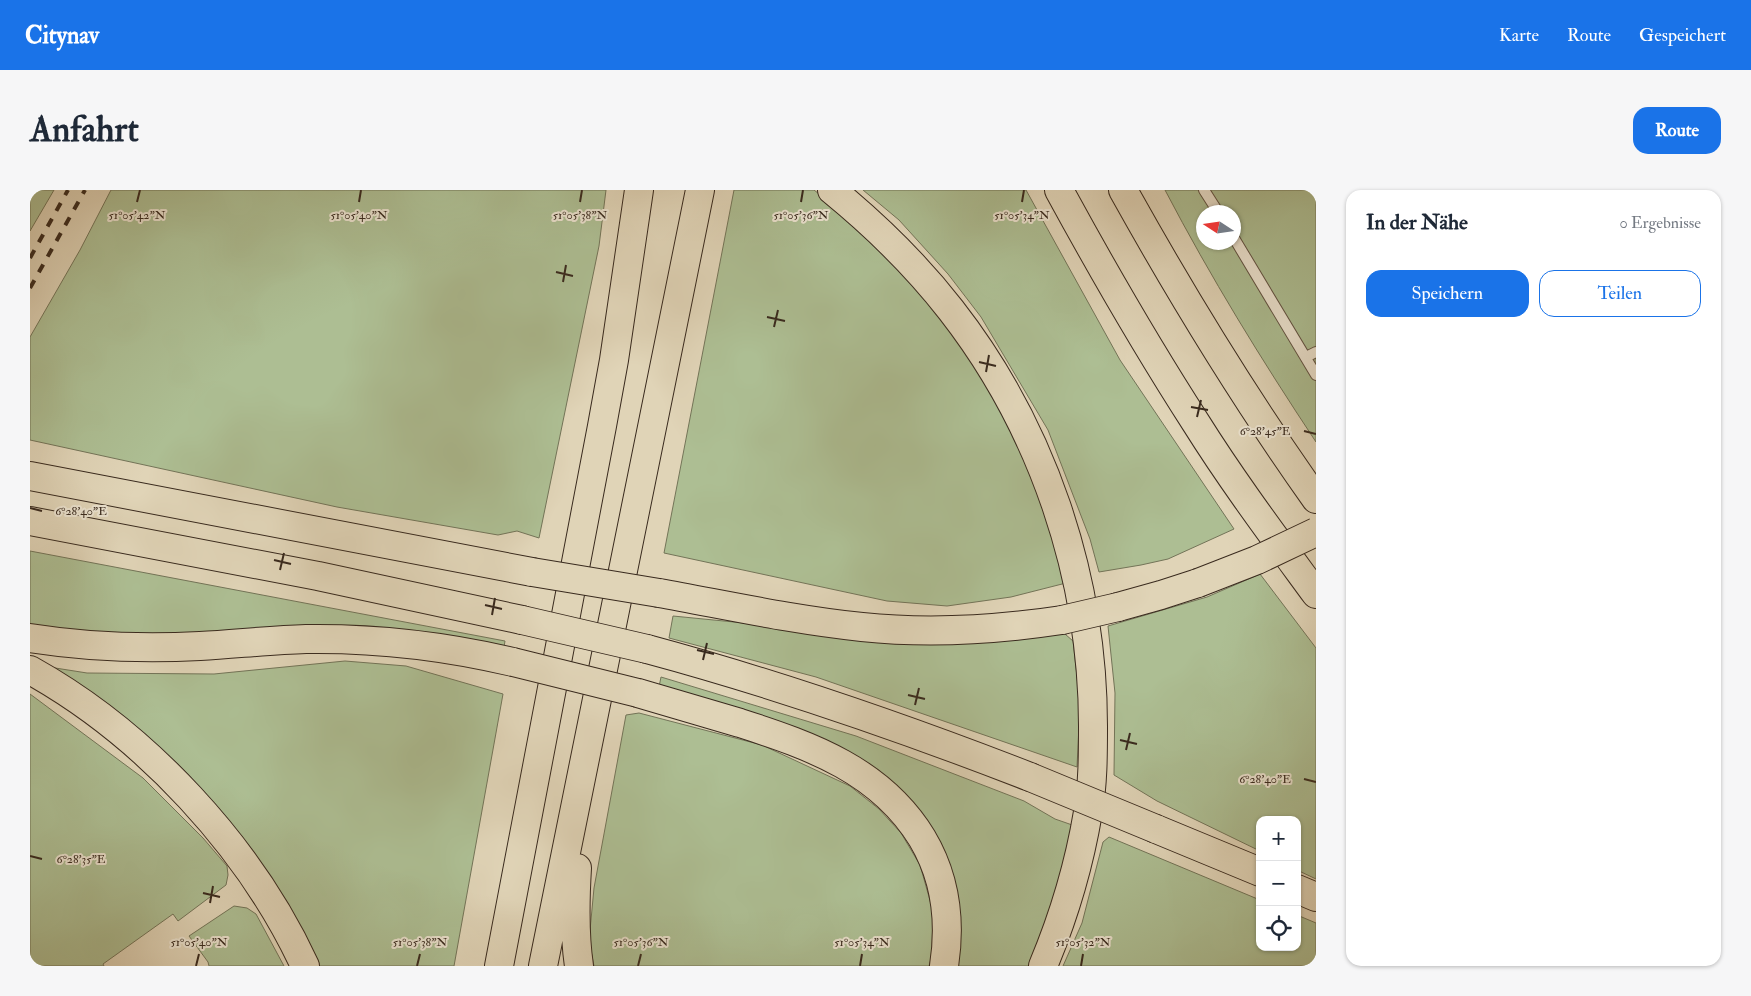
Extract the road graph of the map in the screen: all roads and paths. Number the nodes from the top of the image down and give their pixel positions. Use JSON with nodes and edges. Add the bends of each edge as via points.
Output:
{"nodes":[{"id":1,"x":639,"y":190,"type":"edge"},
{"id":2,"x":700,"y":190,"type":"edge"},
{"id":3,"x":832,"y":190,"type":"edge"},
{"id":4,"x":1059,"y":190,"type":"edge"},
{"id":5,"x":1123,"y":190,"type":"edge"},
{"id":6,"x":1204,"y":190,"type":"edge"},
{"id":7,"x":1214,"y":205,"type":"edge"},
{"id":8,"x":1241,"y":250,"type":"edge"},
{"id":9,"x":1316,"y":352,"type":"edge"},
{"id":10,"x":1306,"y":357,"type":"junction"},
{"id":11,"x":1316,"y":375,"type":"edge"},
{"id":12,"x":30,"y":476,"type":"edge"},
{"id":13,"x":1316,"y":499,"type":"edge"},
{"id":14,"x":30,"y":521,"type":"edge"},
{"id":15,"x":1316,"y":532,"type":"edge"},
{"id":16,"x":1316,"y":594,"type":"edge"},
{"id":17,"x":30,"y":638,"type":"edge"},
{"id":18,"x":30,"y":670,"type":"edge"},
{"id":19,"x":594,"y":714,"type":"junction"},
{"id":20,"x":1256,"y":870,"type":"edge"},
{"id":21,"x":1301,"y":891,"type":"edge"},
{"id":22,"x":1316,"y":897,"type":"edge"},
{"id":23,"x":305,"y":966,"type":"edge"},
{"id":24,"x":499,"y":966,"type":"edge"},
{"id":25,"x":543,"y":966,"type":"edge"},
{"id":26,"x":579,"y":966,"type":"edge"},
{"id":27,"x":944,"y":966,"type":"edge"},
{"id":28,"x":1043,"y":966,"type":"edge"}],
"edges":[{"from":1,"to":24,"type":"highway","via":[[604,416]]},
{"from":2,"to":19,"type":"highway"},
{"from":3,"to":28,"type":"highway","via":[[911,262],[976,344],[1018,414],[1038,457],[1056,502],[1072,558],[1090,652],[1093,701],[1091,781],[1078,862],[1064,914]]},
{"from":4,"to":16,"type":"highway","via":[[1124,307],[1196,424]]},
{"from":5,"to":13,"type":"highway","via":[[1220,357]]},
{"from":6,"to":7,"type":"lane"},
{"from":8,"to":10,"type":"lane"},
{"from":9,"to":10,"type":"lane"},
{"from":10,"to":11,"type":"lane"},
{"from":12,"to":15,"type":"highway","bridge":true,"via":[[532,572],[839,624],[881,628],[960,630],[1062,620],[1161,596],[1258,560]]},
{"from":14,"to":20,"type":"highway","bridge":true,"via":[[318,576],[647,649],[861,715],[1030,777]]},
{"from":17,"to":27,"type":"highway","bridge":true,"via":[[91,646],[146,648],[305,639],[437,647],[638,693],[763,730],[812,748],[857,772],[891,799],[915,827],[927,846],[943,892],[948,916]]},
{"from":18,"to":23,"type":"highway","via":[[122,734],[191,800],[244,863]]},
{"from":19,"to":25,"type":"highway"},
{"from":19,"to":26,"type":"highway","via":[[577,868],[575,925]]},
{"from":21,"to":22,"type":"highway"}]}
